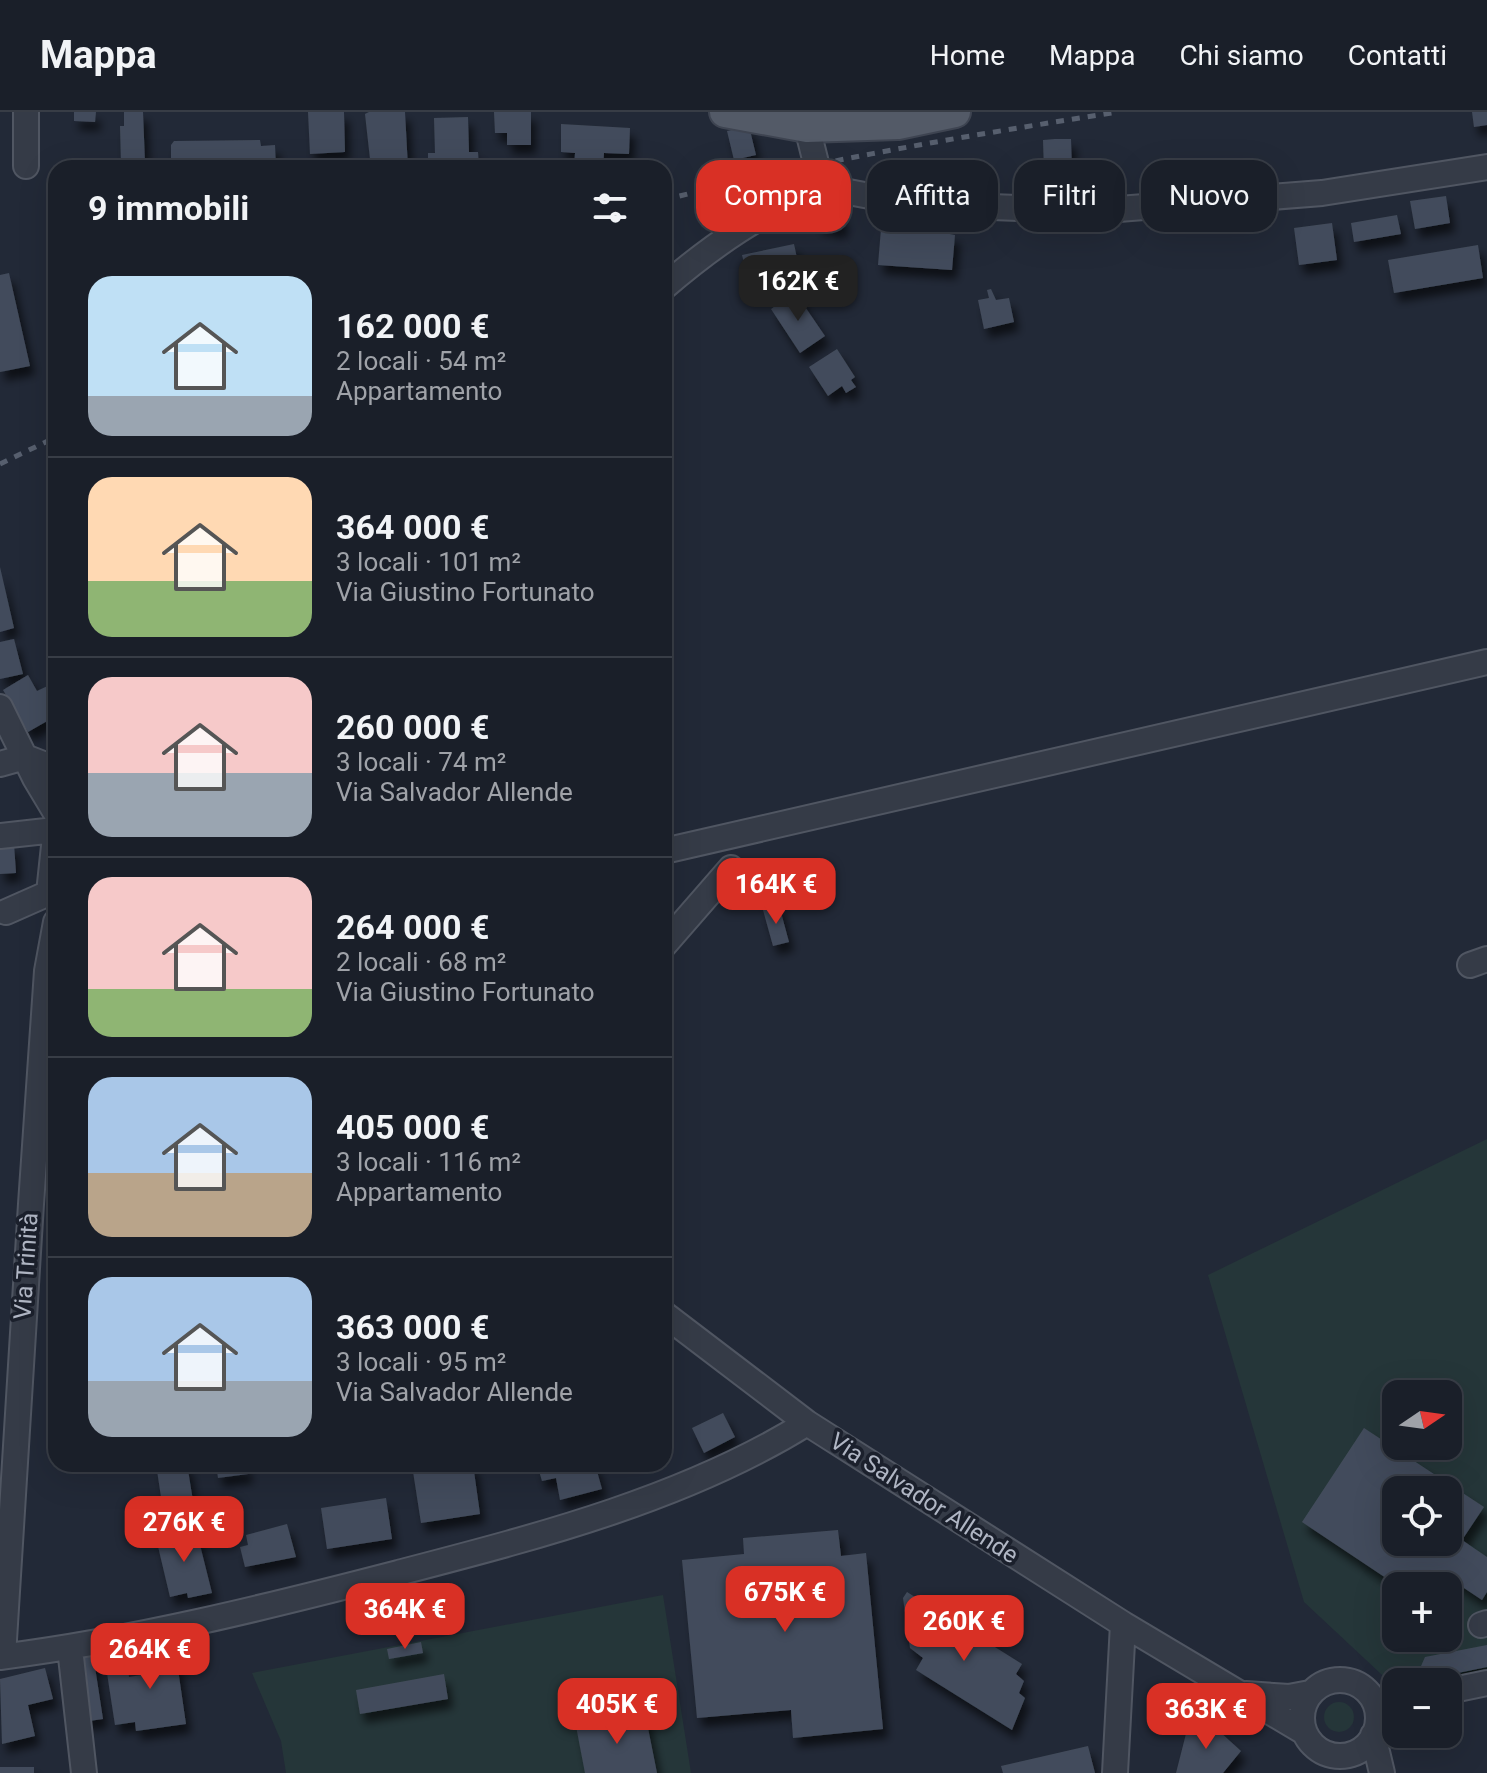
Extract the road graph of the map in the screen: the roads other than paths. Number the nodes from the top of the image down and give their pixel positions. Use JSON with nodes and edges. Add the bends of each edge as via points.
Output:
{"nodes":[{"id":1,"x":26,"y":112,"type":"edge"},
{"id":2,"x":725,"y":112,"type":"edge"},
{"id":3,"x":955,"y":112,"type":"edge"},
{"id":4,"x":807,"y":127,"type":"junction"},
{"id":5,"x":815,"y":160,"type":"edge"},
{"id":6,"x":26,"y":166,"type":"dead end"},
{"id":7,"x":1487,"y":167,"type":"edge"},
{"id":8,"x":851,"y":192,"type":"edge"},
{"id":9,"x":735,"y":232,"type":"edge"},
{"id":10,"x":672,"y":280,"type":"edge"},
{"id":11,"x":1487,"y":662,"type":"edge"},
{"id":12,"x":0,"y":707,"type":"edge"},
{"id":13,"x":25,"y":757,"type":"junction"},
{"id":14,"x":0,"y":764,"type":"edge"},
{"id":15,"x":48,"y":767,"type":"edge"},
{"id":16,"x":48,"y":798,"type":"edge"},
{"id":17,"x":0,"y":836,"type":"edge"},
{"id":18,"x":48,"y":839,"type":"edge"},
{"id":19,"x":672,"y":849,"type":"edge"},
{"id":20,"x":731,"y":868,"type":"dead end"},
{"id":21,"x":48,"y":893,"type":"edge"},
{"id":22,"x":48,"y":911,"type":"edge"},
{"id":23,"x":3,"y":912,"type":"edge"},
{"id":24,"x":672,"y":936,"type":"edge"},
{"id":25,"x":48,"y":966,"type":"edge"},
{"id":26,"x":47,"y":1114,"type":"edge"},
{"id":27,"x":672,"y":1320,"type":"edge"},
{"id":28,"x":807,"y":1423,"type":"junction"},
{"id":29,"x":1123,"y":1624,"type":"junction"},
{"id":30,"x":70,"y":1648,"type":"junction"},
{"id":31,"x":2,"y":1656,"type":"edge"},
{"id":32,"x":1487,"y":1683,"type":"edge"},
{"id":33,"x":1462,"y":1688,"type":"edge"},
{"id":34,"x":1236,"y":1693,"type":"junction"},
{"id":35,"x":1310,"y":1693,"type":"junction"},
{"id":36,"x":1382,"y":1701,"type":"edge"},
{"id":37,"x":1382,"y":1712,"type":"edge"},
{"id":38,"x":1304,"y":1732,"type":"junction"},
{"id":39,"x":1373,"y":1735,"type":"junction"},
{"id":40,"x":1336,"y":1756,"type":"junction"},
{"id":41,"x":84,"y":1773,"type":"edge"},
{"id":42,"x":1115,"y":1773,"type":"edge"},
{"id":43,"x":1362,"y":1773,"type":"edge"},
{"id":44,"x":1382,"y":1773,"type":"edge"}],
"edges":[{"from":1,"to":6,"type":"street"},
{"from":2,"to":4,"type":"main road"},
{"from":3,"to":4,"type":"main road","via":[[898,124]]},
{"from":4,"to":5,"type":"street"},
{"from":7,"to":8,"type":"street","via":[[1322,193],[1093,211],[912,204]]},
{"from":9,"to":10,"type":"street"},
{"from":11,"to":19,"type":"street"},
{"from":12,"to":13,"type":"street"},
{"from":13,"to":14,"type":"street"},
{"from":13,"to":15,"type":"street"},
{"from":13,"to":16,"type":"street"},
{"from":17,"to":18,"type":"street"},
{"from":20,"to":24,"type":"street"},
{"from":21,"to":23,"type":"street"},
{"from":22,"to":23,"type":"street"},
{"from":25,"to":26,"type":"street","name":"Via Trinità"},
{"from":26,"to":31,"type":"street","name":"Via Trinità","via":[[10,1505]]},
{"from":27,"to":28,"type":"street","name":"Via Salvador Allende"},
{"from":28,"to":29,"type":"street","name":"Via Salvador Allende"},
{"from":28,"to":30,"type":"street","via":[[766,1449],[700,1477],[494,1548]]},
{"from":29,"to":34,"type":"street","name":"Via Salvador Allende"},
{"from":29,"to":42,"type":"street"},
{"from":30,"to":31,"type":"street"},
{"from":30,"to":41,"type":"street"},
{"from":32,"to":33,"type":"street"},
{"from":34,"to":35,"type":"street","name":"Via Salvador Allende"},
{"from":34,"to":38,"type":"street","name":"Via Salvador Allende"},
{"from":35,"to":36,"type":"street","via":[[1320,1684],[1347,1680]]},
{"from":35,"to":38,"type":"street","via":[[1304,1705]]},
{"from":37,"to":39,"type":"street"},
{"from":38,"to":40,"type":"street","via":[[1323,1752]]},
{"from":39,"to":40,"type":"street","via":[[1351,1754]]},
{"from":39,"to":44,"type":"street"},
{"from":40,"to":43,"type":"street"}]}
